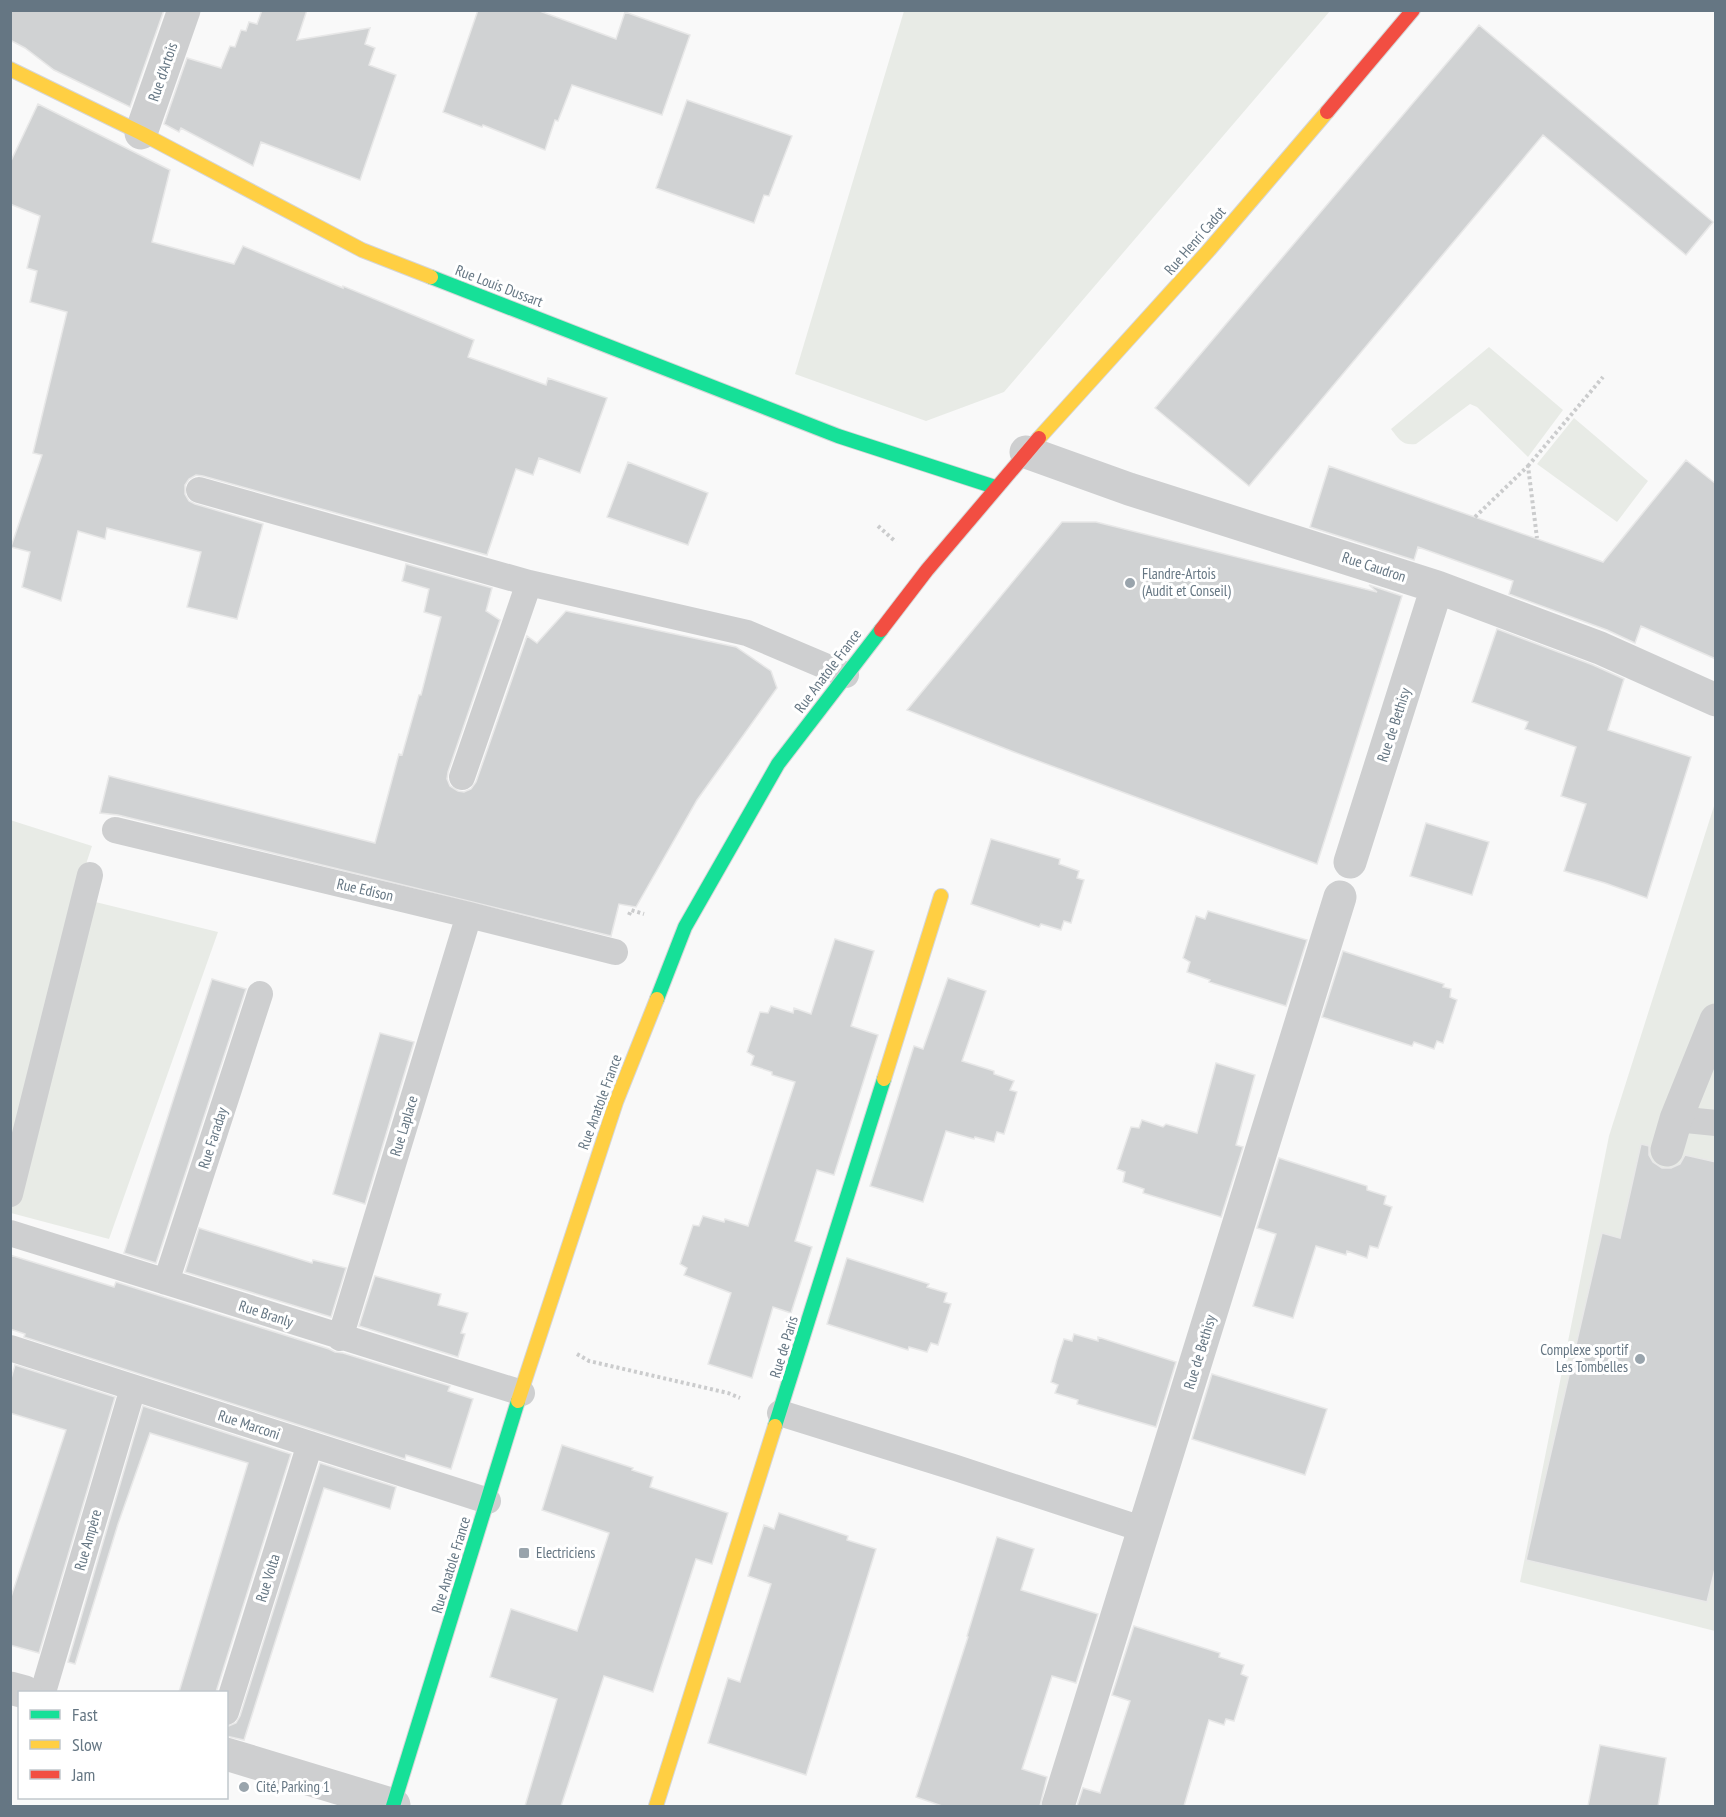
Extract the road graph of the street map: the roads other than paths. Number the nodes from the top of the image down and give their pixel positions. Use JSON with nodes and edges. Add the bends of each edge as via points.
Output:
{"nodes":[{"id":1,"x":184,"y":10,"type":"edge"},
{"id":2,"x":1413,"y":10,"type":"edge"},
{"id":3,"x":10,"y":69,"type":"edge"},
{"id":4,"x":141,"y":133,"type":"junction"},
{"id":5,"x":1026,"y":452,"type":"junction"},
{"id":6,"x":995,"y":487,"type":"junction"},
{"id":7,"x":199,"y":490,"type":"dead end"},
{"id":8,"x":529,"y":583,"type":"junction"},
{"id":9,"x":1437,"y":587,"type":"junction"},
{"id":10,"x":846,"y":675,"type":"junction"},
{"id":11,"x":1716,"y":700,"type":"edge"},
{"id":12,"x":462,"y":777,"type":"dead end"},
{"id":13,"x":115,"y":830,"type":"dead end"},
{"id":14,"x":1350,"y":862,"type":"dead end"},
{"id":15,"x":90,"y":875,"type":"dead end"},
{"id":16,"x":941,"y":896,"type":"dead end"},
{"id":17,"x":1340,"y":897,"type":"dead end"},
{"id":18,"x":469,"y":915,"type":"junction"},
{"id":19,"x":615,"y":952,"type":"dead end"},
{"id":20,"x":260,"y":994,"type":"dead end"},
{"id":21,"x":1716,"y":1020,"type":"edge"},
{"id":22,"x":1676,"y":1119,"type":"junction"},
{"id":23,"x":1716,"y":1123,"type":"edge"},
{"id":24,"x":1667,"y":1150,"type":"dead end"},
{"id":25,"x":10,"y":1194,"type":"edge"},
{"id":26,"x":10,"y":1233,"type":"edge"},
{"id":27,"x":166,"y":1282,"type":"junction"},
{"id":28,"x":340,"y":1338,"type":"junction"},
{"id":29,"x":10,"y":1348,"type":"edge"},
{"id":30,"x":133,"y":1388,"type":"junction"},
{"id":31,"x":522,"y":1393,"type":"junction"},
{"id":32,"x":780,"y":1413,"type":"junction"},
{"id":33,"x":310,"y":1444,"type":"junction"},
{"id":34,"x":488,"y":1501,"type":"junction"},
{"id":35,"x":1145,"y":1530,"type":"junction"},
{"id":36,"x":43,"y":1691,"type":"edge"},
{"id":37,"x":228,"y":1706,"type":"edge"},
{"id":38,"x":228,"y":1755,"type":"edge"},
{"id":39,"x":394,"y":1806,"type":"edge"},
{"id":40,"x":657,"y":1806,"type":"edge"},
{"id":41,"x":1058,"y":1806,"type":"edge"}],
"edges":[{"from":1,"to":4,"type":"street","name":"Rue d'Artois"},
{"from":2,"to":5,"type":"main road","name":"Rue Henri Cadot","via":[[1209,250]]},
{"from":3,"to":4,"type":"main road","name":"Rue Louis Dussart"},
{"from":4,"to":6,"type":"main road","name":"Rue Louis Dussart","via":[[362,250],[838,436]]},
{"from":5,"to":6,"type":"main road","name":"Rue Henri Cadot"},
{"from":5,"to":9,"type":"street","name":"Rue Caudron","via":[[1129,489]]},
{"from":6,"to":10,"type":"main road","name":"Rue Anatole France"},
{"from":7,"to":8,"type":"lane"},
{"from":8,"to":10,"type":"lane","via":[[747,633]]},
{"from":8,"to":12,"type":"lane"},
{"from":9,"to":11,"type":"street","name":"Rue Caudron","via":[[1600,648]]},
{"from":9,"to":14,"type":"street","name":"Rue de Bethisy"},
{"from":10,"to":31,"type":"main road","name":"Rue Anatole France","via":[[778,764],[685,927],[616,1102]]},
{"from":13,"to":18,"type":"lane","name":"Rue Edison"},
{"from":15,"to":25,"type":"lane"},
{"from":16,"to":32,"type":"main road","name":"Rue de Paris"},
{"from":17,"to":35,"type":"street","name":"Rue de Bethisy"},
{"from":18,"to":19,"type":"lane","name":"Rue Edison"},
{"from":18,"to":28,"type":"lane","name":"Rue Laplace"},
{"from":20,"to":27,"type":"lane","name":"Rue Faraday"},
{"from":21,"to":22,"type":"street"},
{"from":22,"to":23,"type":"lane"},
{"from":22,"to":24,"type":"street"},
{"from":26,"to":27,"type":"lane","name":"Rue Branly"},
{"from":27,"to":28,"type":"lane","name":"Rue Branly"},
{"from":28,"to":31,"type":"lane","name":"Rue Branly"},
{"from":29,"to":30,"type":"lane","name":"Rue Marconi"},
{"from":30,"to":33,"type":"lane","name":"Rue Marconi"},
{"from":30,"to":36,"type":"lane","name":"Rue Ampère"},
{"from":31,"to":34,"type":"main road","name":"Rue Anatole France"},
{"from":32,"to":35,"type":"lane"},
{"from":32,"to":40,"type":"main road","name":"Rue de Paris"},
{"from":33,"to":34,"type":"lane","name":"Rue Marconi"},
{"from":33,"to":37,"type":"lane","name":"Rue Volta"},
{"from":34,"to":39,"type":"main road","name":"Rue Anatole France"},
{"from":35,"to":41,"type":"street","name":"Rue de Bethisy"},
{"from":38,"to":39,"type":"street"}]}
